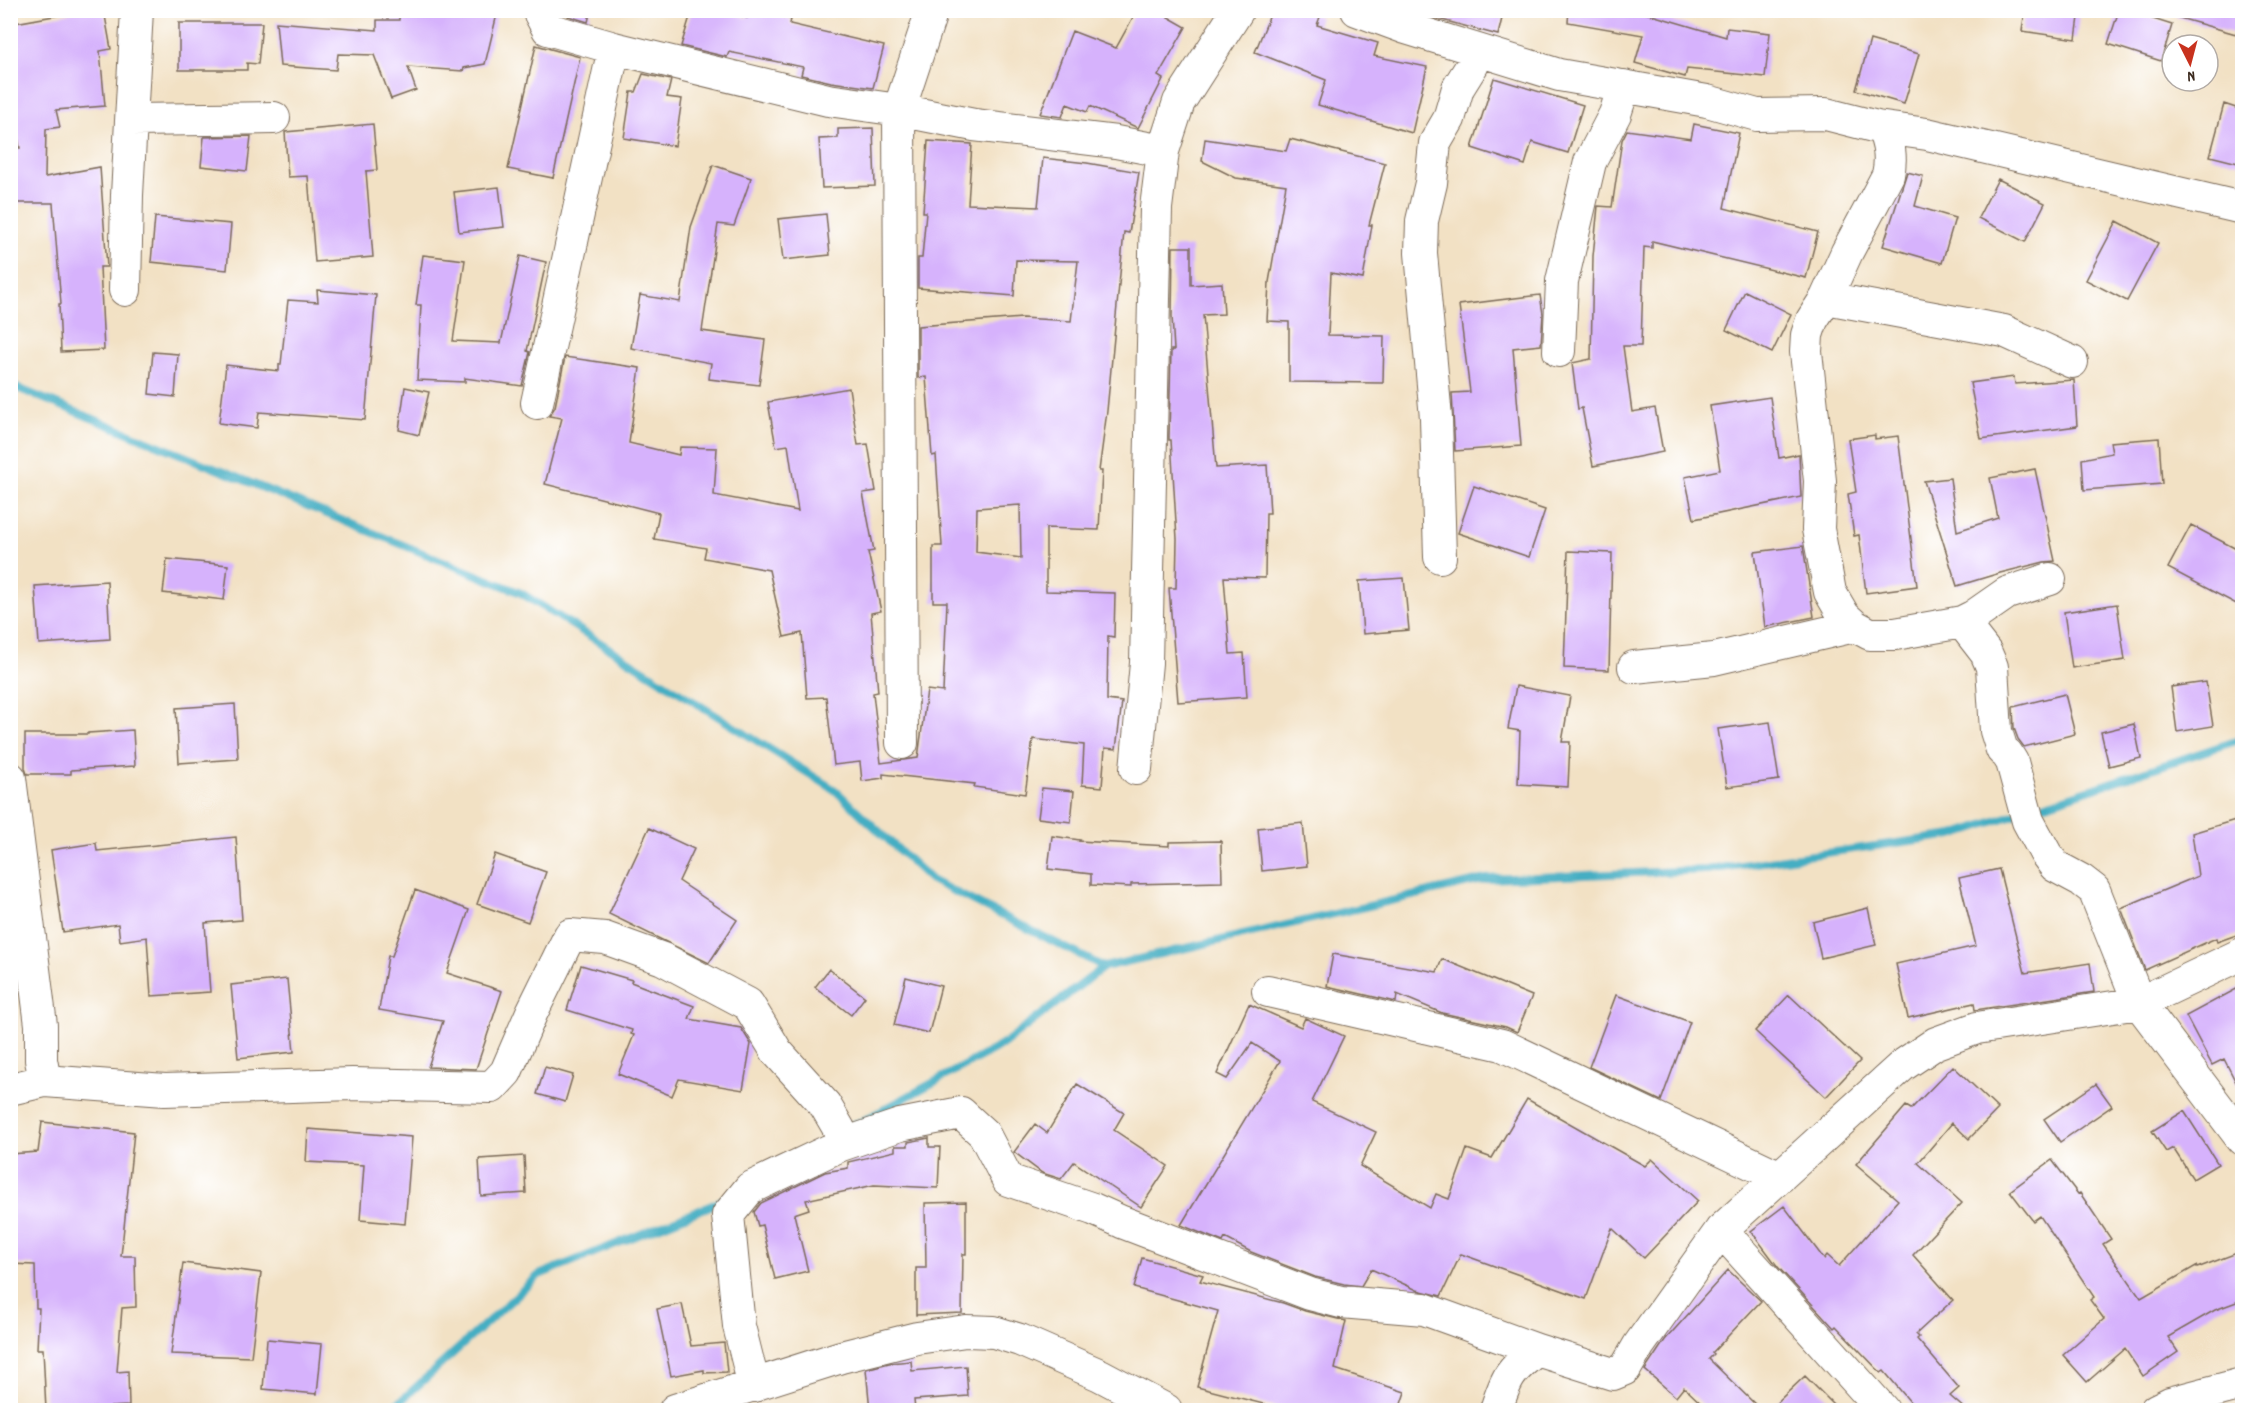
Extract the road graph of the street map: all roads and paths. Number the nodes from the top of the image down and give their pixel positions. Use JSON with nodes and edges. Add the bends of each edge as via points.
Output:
{"nodes":[{"id":1,"x":137,"y":10,"type":"edge"},
{"id":2,"x":538,"y":10,"type":"edge"},
{"id":3,"x":932,"y":10,"type":"edge"},
{"id":4,"x":1238,"y":10,"type":"edge"},
{"id":5,"x":1357,"y":10,"type":"edge"},
{"id":6,"x":614,"y":48,"type":"junction"},
{"id":7,"x":1474,"y":49,"type":"junction"},
{"id":8,"x":1624,"y":86,"type":"junction"},
{"id":9,"x":899,"y":110,"type":"junction"},
{"id":10,"x":274,"y":118,"type":"dead end"},
{"id":11,"x":132,"y":120,"type":"junction"},
{"id":12,"x":1883,"y":128,"type":"junction"},
{"id":13,"x":1163,"y":151,"type":"junction"},
{"id":14,"x":2242,"y":208,"type":"edge"},
{"id":15,"x":125,"y":290,"type":"dead end"},
{"id":16,"x":1827,"y":298,"type":"junction"},
{"id":17,"x":1559,"y":351,"type":"dead end"},
{"id":18,"x":2072,"y":362,"type":"dead end"},
{"id":19,"x":537,"y":403,"type":"dead end"},
{"id":20,"x":1440,"y":557,"type":"dead end"},
{"id":21,"x":2050,"y":579,"type":"dead end"},
{"id":22,"x":1962,"y":622,"type":"junction"},
{"id":23,"x":1855,"y":626,"type":"junction"},
{"id":24,"x":1634,"y":667,"type":"dead end"},
{"id":25,"x":902,"y":743,"type":"dead end"},
{"id":26,"x":1136,"y":769,"type":"dead end"},
{"id":27,"x":10,"y":778,"type":"edge"},
{"id":28,"x":2242,"y":954,"type":"edge"},
{"id":29,"x":1268,"y":991,"type":"dead end"},
{"id":30,"x":2139,"y":1003,"type":"junction"},
{"id":31,"x":45,"y":1081,"type":"junction"},
{"id":32,"x":10,"y":1089,"type":"edge"},
{"id":33,"x":2242,"y":1139,"type":"edge"},
{"id":34,"x":841,"y":1145,"type":"junction"},
{"id":35,"x":1780,"y":1177,"type":"junction"},
{"id":36,"x":1720,"y":1230,"type":"junction"},
{"id":37,"x":1537,"y":1350,"type":"junction"},
{"id":38,"x":2242,"y":1383,"type":"edge"},
{"id":39,"x":754,"y":1386,"type":"junction"},
{"id":40,"x":675,"y":1410,"type":"edge"},
{"id":41,"x":1166,"y":1410,"type":"edge"},
{"id":42,"x":1496,"y":1410,"type":"edge"},
{"id":43,"x":1883,"y":1410,"type":"edge"},
{"id":44,"x":2156,"y":1410,"type":"edge"}],
"edges":[{"from":1,"to":11,"type":"street"},
{"from":2,"to":6,"type":"street","via":[[548,29]]},
{"from":3,"to":9,"type":"street"},
{"from":4,"to":13,"type":"street","via":[[1179,102]]},
{"from":5,"to":7,"type":"street"},
{"from":6,"to":9,"type":"street","via":[[828,100]]},
{"from":6,"to":19,"type":"street"},
{"from":7,"to":8,"type":"street","via":[[1559,75]]},
{"from":7,"to":20,"type":"street","via":[[1473,64],[1458,88],[1449,119],[1435,143],[1422,221],[1421,253],[1436,418]]},
{"from":8,"to":12,"type":"street","via":[[1707,101],[1757,115],[1826,114]]},
{"from":8,"to":17,"type":"street","via":[[1615,114],[1590,162],[1580,201],[1562,281]]},
{"from":9,"to":13,"type":"street","via":[[974,125]]},
{"from":9,"to":25,"type":"street"},
{"from":10,"to":11,"type":"street"},
{"from":11,"to":15,"type":"street"},
{"from":12,"to":14,"type":"street","via":[[1926,134]]},
{"from":12,"to":16,"type":"street","via":[[1890,149],[1888,175]]},
{"from":13,"to":26,"type":"street","via":[[1156,208],[1146,663]]},
{"from":16,"to":18,"type":"street","via":[[2004,331]]},
{"from":16,"to":23,"type":"street","via":[[1812,320],[1806,352],[1820,481],[1818,529],[1830,592]]},
{"from":21,"to":22,"type":"street","via":[[2007,594]]},
{"from":22,"to":23,"type":"street","via":[[1895,634],[1870,634]]},
{"from":22,"to":30,"type":"street","via":[[1992,667],[1996,731],[2002,750],[2012,762],[2028,821],[2055,866],[2094,890]]},
{"from":23,"to":24,"type":"street","via":[[1714,659]]},
{"from":27,"to":31,"type":"street"},
{"from":28,"to":30,"type":"street"},
{"from":29,"to":35,"type":"street","via":[[1502,1046]]},
{"from":30,"to":33,"type":"street"},
{"from":30,"to":35,"type":"street","via":[[1977,1028],[1936,1043],[1903,1065]]},
{"from":31,"to":32,"type":"street"},
{"from":31,"to":34,"type":"street","via":[[165,1090],[352,1084],[492,1087],[506,1072],[570,935],[605,938],[663,959],[748,1004],[777,1052],[825,1105],[839,1129]]},
{"from":34,"to":37,"type":"street","via":[[900,1125],[961,1113],[984,1134],[1008,1180],[1310,1294],[1341,1302],[1424,1309]]},
{"from":34,"to":39,"type":"street","via":[[750,1188],[728,1215],[739,1326]]},
{"from":35,"to":36,"type":"street"},
{"from":36,"to":37,"type":"street","via":[[1625,1369],[1613,1374]]},
{"from":36,"to":43,"type":"street"},
{"from":37,"to":42,"type":"street","via":[[1516,1366]]},
{"from":38,"to":44,"type":"street"},
{"from":39,"to":40,"type":"street"},
{"from":39,"to":41,"type":"street","via":[[841,1357],[916,1338],[966,1331],[994,1332],[1100,1375]]}]}
